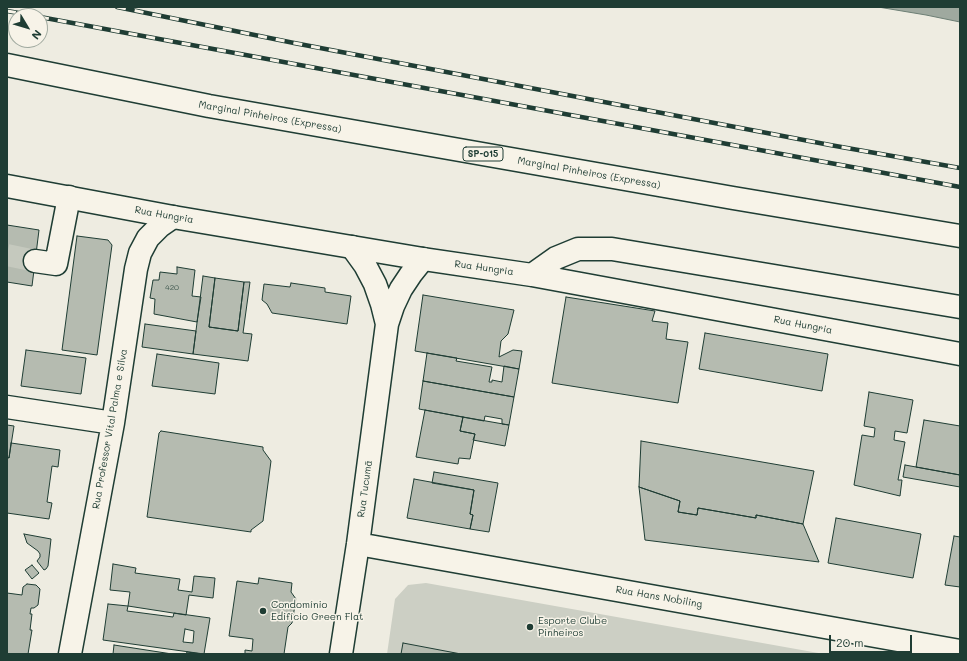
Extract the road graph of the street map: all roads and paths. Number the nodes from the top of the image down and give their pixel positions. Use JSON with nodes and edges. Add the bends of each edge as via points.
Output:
{"nodes":[{"id":1,"x":7,"y":65,"type":"edge"},
{"id":2,"x":7,"y":186,"type":"edge"},
{"id":3,"x":69,"y":197,"type":"junction"},
{"id":4,"x":173,"y":217,"type":"junction"},
{"id":5,"x":960,"y":236,"type":"edge"},
{"id":6,"x":352,"y":247,"type":"junction"},
{"id":7,"x":423,"y":259,"type":"junction"},
{"id":8,"x":35,"y":261,"type":"tunnel mouth"},
{"id":9,"x":532,"y":275,"type":"junction"},
{"id":10,"x":960,"y":307,"type":"edge"},
{"id":11,"x":387,"y":324,"type":"junction"},
{"id":12,"x":960,"y":354,"type":"edge"},
{"id":13,"x":7,"y":407,"type":"edge"},
{"id":14,"x":113,"y":423,"type":"junction"},
{"id":15,"x":358,"y":544,"type":"junction"},
{"id":16,"x":960,"y":651,"type":"edge"},
{"id":17,"x":70,"y":654,"type":"edge"},
{"id":18,"x":341,"y":654,"type":"edge"}],
"edges":[{"from":1,"to":5,"type":"main road","name":"Marginal Pinheiros (Expressa)","number":"SP-015","via":[[209,106]]},
{"from":2,"to":3,"type":"main road","name":"Rua Hungria"},
{"from":3,"to":4,"type":"main road","name":"Rua Hungria"},
{"from":3,"to":8,"type":"main road","via":[[56,264]]},
{"from":4,"to":6,"type":"main road","name":"Rua Hungria"},
{"from":4,"to":14,"type":"main road","name":"Rua Professor Vital Palma e Silva","via":[[148,238],[140,253]]},
{"from":6,"to":7,"type":"main road","name":"Rua Hungria"},
{"from":6,"to":11,"type":"main road","name":"Rua Tucumã","via":[[375,284]]},
{"from":7,"to":9,"type":"main road","name":"Rua Hungria"},
{"from":7,"to":11,"type":"main road","name":"Rua Tucumã","via":[[401,289]]},
{"from":9,"to":10,"type":"main road","via":[[556,258],[578,249],[612,249]]},
{"from":9,"to":12,"type":"main road","name":"Rua Hungria"},
{"from":11,"to":15,"type":"main road","name":"Rua Tucumã"},
{"from":13,"to":14,"type":"main road"},
{"from":14,"to":17,"type":"main road","name":"Rua Professor Vital Palma e Silva"},
{"from":15,"to":16,"type":"main road","name":"Rua Hans Nobiling"},
{"from":15,"to":18,"type":"main road","name":"Rua Tucumã"}]}
